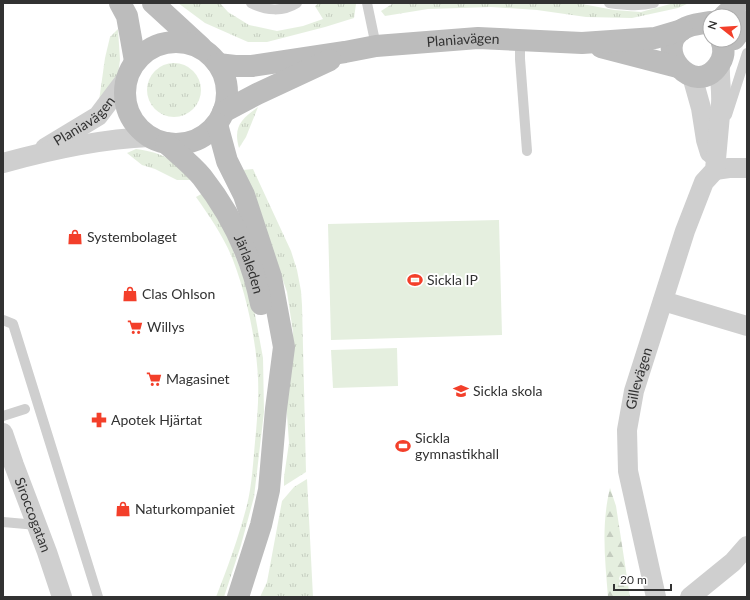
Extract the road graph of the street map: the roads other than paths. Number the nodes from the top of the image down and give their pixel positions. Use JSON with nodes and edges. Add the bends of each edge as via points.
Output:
{"nodes":[{"id":1,"x":120,"y":3,"type":"edge"},
{"id":2,"x":153,"y":3,"type":"edge"},
{"id":3,"x":251,"y":3,"type":"edge"},
{"id":4,"x":297,"y":3,"type":"edge"},
{"id":5,"x":609,"y":3,"type":"edge"},
{"id":6,"x":654,"y":3,"type":"edge"},
{"id":7,"x":370,"y":4,"type":"edge"},
{"id":8,"x":700,"y":26,"type":"edge"},
{"id":9,"x":520,"y":39,"type":"junction"},
{"id":10,"x":582,"y":43,"type":"junction"},
{"id":11,"x":376,"y":46,"type":"junction"},
{"id":12,"x":725,"y":48,"type":"edge"},
{"id":13,"x":726,"y":48,"type":"edge"},
{"id":14,"x":345,"y":52,"type":"junction"},
{"id":15,"x":747,"y":53,"type":"edge"},
{"id":16,"x":211,"y":57,"type":"junction"},
{"id":17,"x":131,"y":70,"type":"junction"},
{"id":18,"x":685,"y":71,"type":"junction"},
{"id":19,"x":220,"y":118,"type":"junction"},
{"id":20,"x":158,"y":140,"type":"junction"},
{"id":21,"x":718,"y":146,"type":"junction"},
{"id":22,"x":527,"y":151,"type":"dead end"},
{"id":23,"x":35,"y":154,"type":"junction"},
{"id":24,"x":3,"y":163,"type":"edge"},
{"id":25,"x":747,"y":168,"type":"edge"},
{"id":26,"x":715,"y":170,"type":"junction"},
{"id":27,"x":662,"y":302,"type":"junction"},
{"id":28,"x":3,"y":320,"type":"edge"},
{"id":29,"x":747,"y":326,"type":"edge"},
{"id":30,"x":25,"y":409,"type":"dead end"},
{"id":31,"x":276,"y":409,"type":"junction"},
{"id":32,"x":3,"y":416,"type":"edge"},
{"id":33,"x":3,"y":433,"type":"edge"},
{"id":34,"x":3,"y":522,"type":"edge"},
{"id":35,"x":37,"y":525,"type":"junction"},
{"id":36,"x":747,"y":546,"type":"edge"},
{"id":37,"x":62,"y":597,"type":"edge"},
{"id":38,"x":98,"y":597,"type":"edge"},
{"id":39,"x":238,"y":597,"type":"edge"},
{"id":40,"x":656,"y":597,"type":"edge"},
{"id":41,"x":690,"y":597,"type":"edge"}],
"edges":[{"from":1,"to":17,"type":"main road","via":[[127,16]]},
{"from":2,"to":16,"type":"main road"},
{"from":3,"to":4,"type":"lane","via":[[276,10],[290,8]]},
{"from":5,"to":6,"type":"lane"},
{"from":7,"to":11,"type":"lane"},
{"from":8,"to":10,"type":"main road","name":"Planiavägen","via":[[655,38]]},
{"from":8,"to":18,"type":"main road","via":[[676,36],[673,44],[672,52]]},
{"from":9,"to":10,"type":"main road","name":"Planiavägen"},
{"from":9,"to":11,"type":"main road","name":"Planiavägen","via":[[478,38]]},
{"from":9,"to":22,"type":"lane"},
{"from":10,"to":18,"type":"main road","name":"Planiavägen"},
{"from":11,"to":14,"type":"main road","name":"Planiavägen"},
{"from":12,"to":18,"type":"main road","via":[[712,72],[706,76]]},
{"from":13,"to":21,"type":"street","via":[[719,78],[721,104]]},
{"from":14,"to":16,"type":"main road","name":"Planiavägen","via":[[252,66],[235,66]]},
{"from":14,"to":19,"type":"main road","name":"Planiavägen"},
{"from":15,"to":21,"type":"lane"},
{"from":16,"to":17,"type":"main road","via":[[186,42],[168,42],[150,48]]},
{"from":16,"to":19,"type":"main road","via":[[226,84],[227,95]]},
{"from":17,"to":20,"type":"main road","via":[[124,95],[128,111],[136,126]]},
{"from":17,"to":23,"type":"street","name":"Planiavägen","via":[[98,116]]},
{"from":18,"to":26,"type":"street","via":[[701,108],[706,140]]},
{"from":19,"to":20,"type":"main road","via":[[206,134],[194,141],[180,144]]},
{"from":19,"to":31,"type":"main road","name":"Järlaleden","via":[[227,161],[244,195],[271,277],[284,347]]},
{"from":20,"to":23,"type":"street","name":"Planiavägen","via":[[123,138]]},
{"from":20,"to":31,"type":"main road","name":"Järlaleden","via":[[201,176],[233,225],[256,281],[270,346]]},
{"from":21,"to":26,"type":"street"},
{"from":23,"to":24,"type":"street","name":"Planiavägen"},
{"from":25,"to":26,"type":"street"},
{"from":26,"to":27,"type":"street","name":"Gillevägen","via":[[704,182]]},
{"from":27,"to":29,"type":"street"},
{"from":27,"to":40,"type":"street","name":"Gillevägen","via":[[634,391],[627,430],[628,471]]},
{"from":28,"to":38,"type":"lane","via":[[13,324]]},
{"from":30,"to":32,"type":"lane"},
{"from":31,"to":39,"type":"main road","name":"Järlaleden","via":[[269,490],[261,525]]},
{"from":33,"to":35,"type":"street","name":"Siroccogatan"},
{"from":34,"to":35,"type":"lane"},
{"from":35,"to":37,"type":"street","name":"Siroccogatan"},
{"from":36,"to":41,"type":"street","via":[[733,562]]}]}
